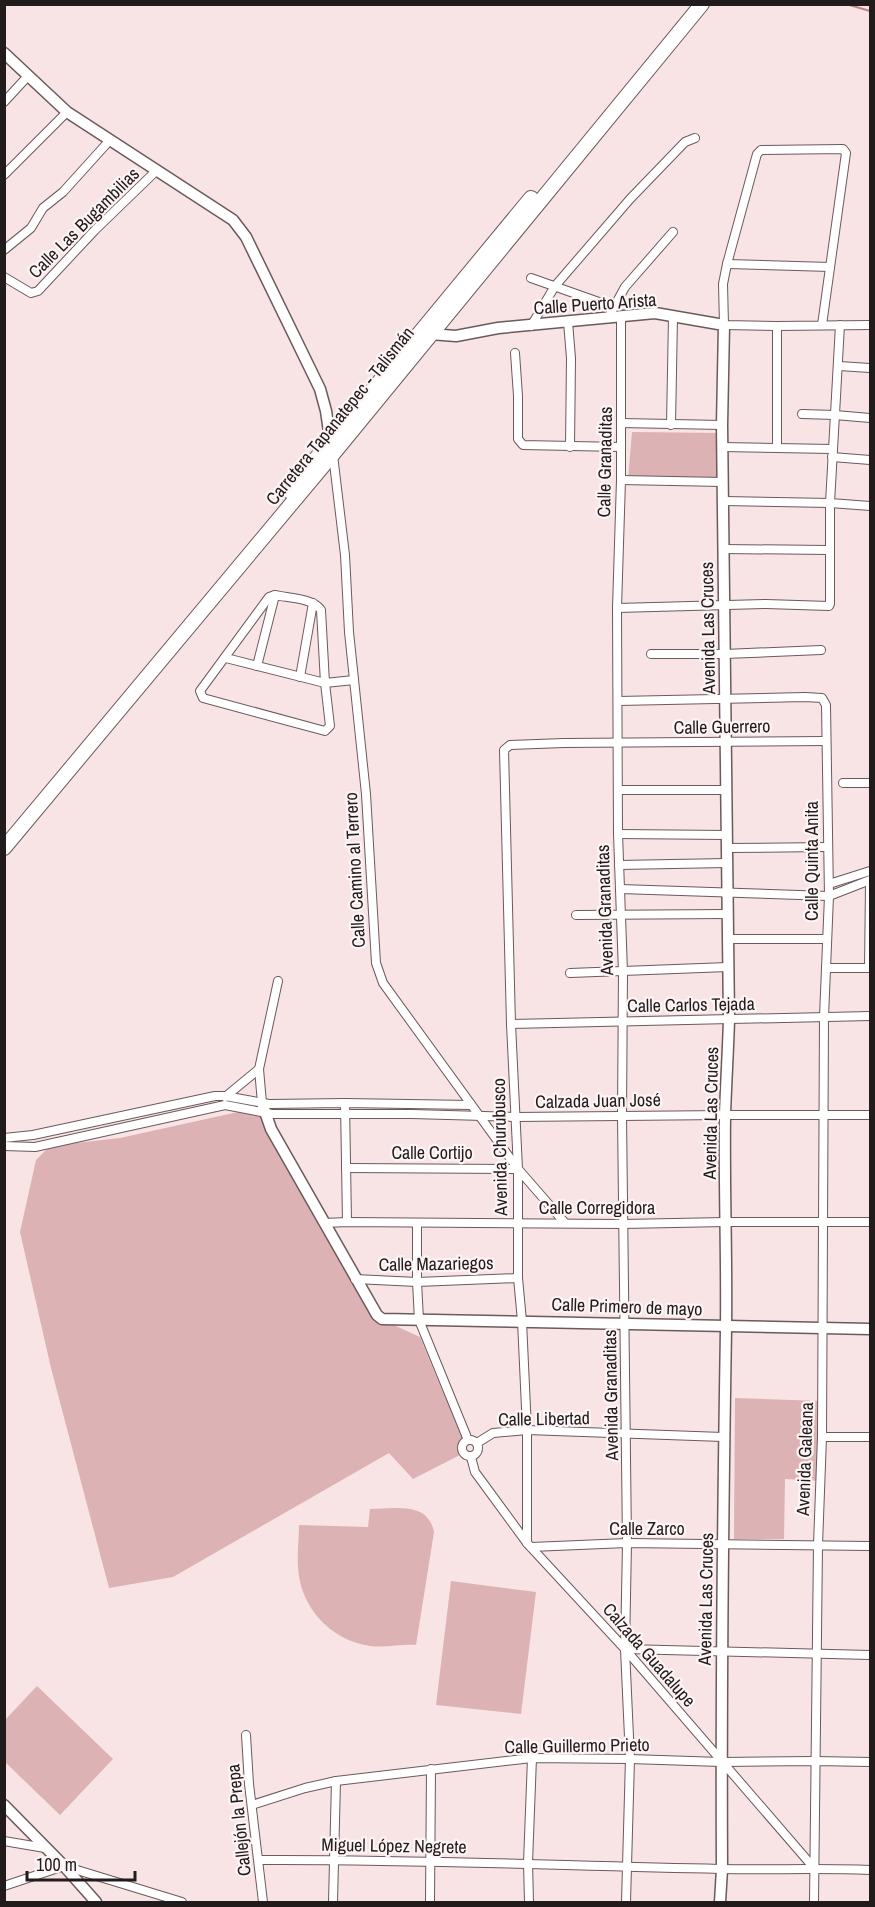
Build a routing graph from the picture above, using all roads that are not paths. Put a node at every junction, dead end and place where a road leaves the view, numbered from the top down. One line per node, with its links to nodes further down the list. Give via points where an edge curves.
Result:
1 (690, 4): 42 (highway, Carretera Tapanatepec - Talismán)
2 (702, 4): 29 (highway, Carretera Tapanatepec - Talismán)
3 (4, 53): 4 (street)
4 (28, 75): 5 (street); 6 (street)
5 (4, 102)
6 (67, 112): 8 (street); 10 (street)
7 (695, 138): 17 (street, via 685,142 630,199)
8 (110, 140): 9 (street); 12 (street, via 63,192 43,208 31,228)
9 (156, 171): 15 (street, Calle Las Bugambilias, via 38,291 31,293); 42 (street, via 233,220 246,237 320,389)
10 (4, 176)
11 (673, 232): 18 (street)
12 (4, 250)
13 (727, 264): 14 (street); 14 (street, via 761,150 843,149 846,153); 23 (street, via 723,284)
14 (830, 267): 24 (street)
15 (4, 277)
16 (531, 278): 17 (street)
17 (555, 286): 18 (street); 27 (street)
18 (613, 307): 21 (street)
19 (621, 317): 20 (street, Calle Puerto Arista, via 655,313); 21 (street, Calle Puerto Arista); 36 (street, Calle Granaditas)
20 (673, 317): 23 (street, Calle Puerto Arista); 37 (street)
21 (608, 318): 22 (street, Calle Puerto Arista)
22 (568, 322): 27 (street, Calle Puerto Arista); 39 (street)
23 (724, 325): 28 (street, Calle Puerto Arista); 38 (street, Avenida Las Cruces)
24 (822, 325): 25 (street, Calle Puerto Arista); 28 (street, Calle Puerto Arista)
25 (840, 325): 26 (street, Calle Puerto Arista); 31 (street)
26 (870, 325)
27 (531, 326): 29 (street, Calle Puerto Arista, via 456,336)
28 (777, 326): 43 (street)
29 (430, 334): 42 (highway, Carretera Tapanatepec - Talismán)
30 (514, 353): 39 (street, via 518,439 523,445)
31 (839, 366): 32 (street); 34 (street)
32 (870, 369)
33 (802, 414): 34 (street)
34 (835, 415): 35 (street); 44 (street)
35 (870, 418)
36 (621, 423): 37 (street); 40 (street, Calle Granaditas)
37 (671, 424): 38 (street)
38 (722, 425): 41 (street, Avenida Las Cruces)
39 (570, 447): 40 (street)
40 (621, 447): 46 (street, Calle Granaditas)
41 (722, 447): 43 (street); 47 (street, Avenida Las Cruces)
42 (332, 448): 63 (street, Calle Camino al Terrero); 76 (highway, Carretera Tapanatepec - Talismán); 79 (highway, Carretera Tapanatepec - Talismán)
43 (777, 448): 44 (street)
44 (832, 453): 45 (street); 49 (street)
45 (870, 460)
46 (621, 480): 47 (street); 56 (street, Calle Granaditas)
47 (723, 482): 48 (street, Avenida Las Cruces)
48 (723, 501): 49 (street); 51 (street, Avenida Las Cruces)
49 (830, 503): 50 (street); 52 (street)
50 (870, 506)
51 (723, 549): 52 (street); 55 (street, Avenida Las Cruces)
52 (829, 550): 55 (street, via 829,606)
53 (275, 595): 54 (street); 60 (street, via 269,597); 61 (street)
54 (314, 603): 62 (street); 64 (street, via 321,610)
55 (724, 606): 56 (street); 59 (street, Avenida Las Cruces)
56 (617, 608): 66 (street, Calle Granaditas)
57 (821, 650): 59 (street)
58 (651, 654): 59 (street)
59 (725, 654): 65 (street, Avenida Las Cruces)
60 (226, 658): 61 (street); 64 (street, via 200,691 203,698 325,731 330,726)
61 (257, 666): 62 (street)
62 (300, 677): 64 (street)
63 (354, 680): 64 (street); 110 (street, Calle Camino al Terrero, via 366,794 376,963 383,983)
64 (325, 683)
65 (725, 699): 66 (street); 67 (street, Calle Quinta Anita, via 822,698 826,705); 68 (street, Avenida Las Cruces)
66 (618, 701): 69 (street, Avenida Granaditas)
67 (826, 741): 68 (street, Calle Guerrero); 78 (street, Calle Quinta Anita)
68 (726, 742): 69 (street, Calle Guerrero); 74 (street, Avenida Las Cruces)
69 (618, 743): 70 (street, Calle Guerrero, via 510,745); 73 (street, Avenida Granaditas)
70 (504, 750): 105 (street, Avenida Churubusco)
71 (843, 783): 72 (street)
72 (870, 783)
73 (618, 790): 74 (street); 75 (street, Avenida Granaditas)
74 (726, 790): 77 (street, Avenida Las Cruces)
75 (618, 834): 77 (street); 82 (street, Avenida Granaditas)
76 (4, 835)
77 (727, 835): 80 (street, Avenida Las Cruces)
78 (827, 847): 80 (street); 85 (street, Calle Quinta Anita)
79 (4, 848)
80 (727, 848): 81 (street, Avenida Las Cruces)
81 (727, 863): 82 (street); 87 (street, Avenida Las Cruces)
82 (619, 865): 86 (street, Avenida Granaditas)
83 (870, 871): 85 (street)
84 (870, 882): 88 (street); 89 (street)
85 (829, 884): 88 (street, Calle Quinta Anita)
86 (620, 889): 87 (street); 92 (street, Avenida Granaditas)
87 (727, 892): 88 (street); 90 (street, Avenida Las Cruces)
88 (829, 896): 94 (street, Calle Quinta Anita)
89 (870, 904): 97 (street)
90 (728, 914): 92 (street); 93 (street, Avenida Las Cruces)
91 (576, 915): 92 (street)
92 (620, 915): 98 (street, Avenida Granaditas)
93 (728, 939): 94 (street); 95 (street, Avenida Las Cruces)
94 (827, 939): 96 (street, Calle Quinta Anita)
95 (728, 967): 98 (street); 103 (street, Avenida Las Cruces)
96 (826, 968): 97 (street); 102 (street, Calle Quinta Anita)
97 (870, 968)
98 (623, 972): 99 (street); 104 (street, Avenida Granaditas)
99 (570, 973)
100 (278, 981): 106 (street)
101 (870, 1016): 102 (street, Calle Carlos Tejada)
102 (824, 1017): 103 (street, Calle Carlos Tejada); 117 (street, Avenida Galeana)
103 (729, 1020): 104 (street, Calle Carlos Tejada); 112 (street, Avenida Las Cruces)
104 (622, 1021): 105 (street, Calle Carlos Tejada); 116 (street, Avenida Granaditas)
105 (511, 1024): 118 (street, Avenida Churubusco)
106 (259, 1069): 107 (street); 111 (street)
107 (225, 1096): 109 (street); 111 (street); 119 (street)
108 (345, 1103): 110 (street); 111 (street); 113 (street)
109 (225, 1105): 111 (street); 120 (street, via 34,1147)
110 (471, 1105): 115 (street, Calle Camino al Terrero)
111 (259, 1108): 113 (street, Calzada Juan José); 126 (street)
112 (725, 1114): 116 (street, Calzada Juan José); 117 (street, Calzada Juan José); 124 (street, Avenida Las Cruces)
113 (344, 1115): 115 (street, Calzada Juan José); 121 (street)
114 (870, 1115): 117 (street, Calzada Juan José)
115 (479, 1116): 118 (street, Calzada Juan José); 122 (street, Calle Camino al Terrero)
116 (622, 1116): 118 (street, Calzada Juan José); 131 (street, Avenida Granaditas)
117 (824, 1116): 129 (street, Avenida Galeana)
118 (515, 1117): 122 (street, Avenida Churubusco)
119 (4, 1138)
120 (4, 1146)
121 (346, 1168): 122 (street, Calle Cortijo); 123 (street)
122 (518, 1169): 128 (street, Calle Camino al Terrero); 130 (street, Avenida Churubusco)
123 (347, 1222): 126 (street, Calle Corregidora); 127 (street, Calle Corregidora)
124 (726, 1222): 129 (street, Calle Corregidora); 131 (street, Calle Corregidora); 138 (street, Avenida Las Cruces)
125 (870, 1222): 129 (street, Calle Corregidora)
126 (324, 1223): 133 (street)
127 (417, 1223): 130 (street, Calle Corregidora); 134 (street)
128 (565, 1223): 130 (street, Calle Corregidora); 131 (street, Calle Corregidora)
129 (823, 1223): 139 (street, Avenida Galeana)
130 (516, 1224): 132 (street, Avenida Churubusco)
131 (623, 1224): 137 (street, Avenida Granaditas)
132 (518, 1278): 134 (street, Calle Mazariegos); 136 (street, Avenida Churubusco)
133 (355, 1279): 134 (street, Calle Mazariegos); 135 (street, Calle Primero de mayo, via 377,1316)
134 (417, 1282): 135 (street)
135 (419, 1320): 136 (street, Calle Primero de mayo); 146 (street)
136 (522, 1321): 137 (street, Calle Primero de mayo); 141 (street, Avenida Churubusco)
137 (625, 1323): 138 (street, Calle Primero de mayo); 142 (street, Avenida Granaditas)
138 (726, 1327): 139 (street, Calle Primero de mayo); 143 (street, Avenida Las Cruces)
139 (822, 1328): 140 (street, Calle Primero de mayo); 144 (street, Avenida Galeana)
140 (870, 1329)
141 (527, 1430): 142 (street, Calle Libertad); 147 (street, Calle Libertad, via 493,1433); 150 (street, Avenida Churubusco)
142 (626, 1434): 143 (street, Calle Libertad); 149 (street, Avenida Granaditas)
143 (723, 1437): 151 (street, Avenida Las Cruces)
144 (822, 1437): 145 (street); 152 (street, Avenida Galeana)
145 (870, 1437)
146 (468, 1440): 147 (street); 148 (street, via 462,1450)
147 (477, 1443): 148 (street, via 478,1451)
148 (471, 1456): 150 (street, Calzada Guadalupe, via 475,1472)
149 (627, 1543): 150 (street, Calle Zarco); 151 (street, Calle Zarco); 154 (street, Avenida Granaditas)
150 (529, 1545): 154 (street, Calzada Guadalupe)
151 (724, 1545): 152 (street, Calle Zarco); 155 (street, Avenida Las Cruces)
152 (818, 1545): 153 (street, Calle Zarco); 156 (street, Avenida Galeana)
153 (870, 1546)
154 (625, 1649): 155 (street); 160 (street, Avenida Granaditas); 162 (street, Calzada Guadalupe)
155 (721, 1653): 156 (street); 162 (street, Avenida Las Cruces)
156 (817, 1654): 157 (street); 161 (street, Avenida Galeana)
157 (870, 1655)
158 (246, 1734): 167 (street, Callejón la Prepa)
159 (532, 1758): 160 (street, Calle Guillermo Prieto); 164 (street, Calle Guillermo Prieto); 173 (street)
160 (630, 1759): 162 (street, Calle Guillermo Prieto); 175 (street, Avenida Granaditas)
161 (815, 1761): 162 (street, Calle Guillermo Prieto); 163 (street, Calle Guillermo Prieto); 176 (street, Avenida Galeana)
162 (721, 1762): 176 (street, Calzada Guadalupe); 177 (street, Avenida Las Cruces)
163 (870, 1762)
164 (431, 1769): 165 (street, Calle Guillermo Prieto); 172 (street)
165 (336, 1781): 167 (street, Calle Guillermo Prieto); 170 (street)
166 (4, 1805): 169 (street)
167 (252, 1805): 171 (street, Callejón la Prepa)
168 (4, 1841): 169 (street)
169 (45, 1848): 174 (street)
170 (334, 1859): 171 (street, Miguel López Negrete); 172 (street, Miguel López Negrete); 183 (street)
171 (259, 1860): 182 (street, Callejón la Prepa)
172 (431, 1862): 173 (street, Miguel López Negrete); 184 (street)
173 (528, 1863): 175 (street, Miguel López Negrete); 185 (street)
174 (64, 1866): 179 (street); 180 (street); 181 (street)
175 (627, 1866): 177 (street, Miguel López Negrete); 186 (street, Avenida Granaditas)
176 (814, 1868): 177 (street); 178 (street); 188 (street, Avenida Galeana)
177 (722, 1869): 187 (street, Avenida Las Cruces)
178 (870, 1870)
179 (4, 1886)
180 (96, 1902)
181 (182, 1902)
182 (263, 1902)
183 (333, 1902)
184 (430, 1902)
185 (529, 1902)
186 (626, 1902)
187 (720, 1902)
188 (814, 1902)

